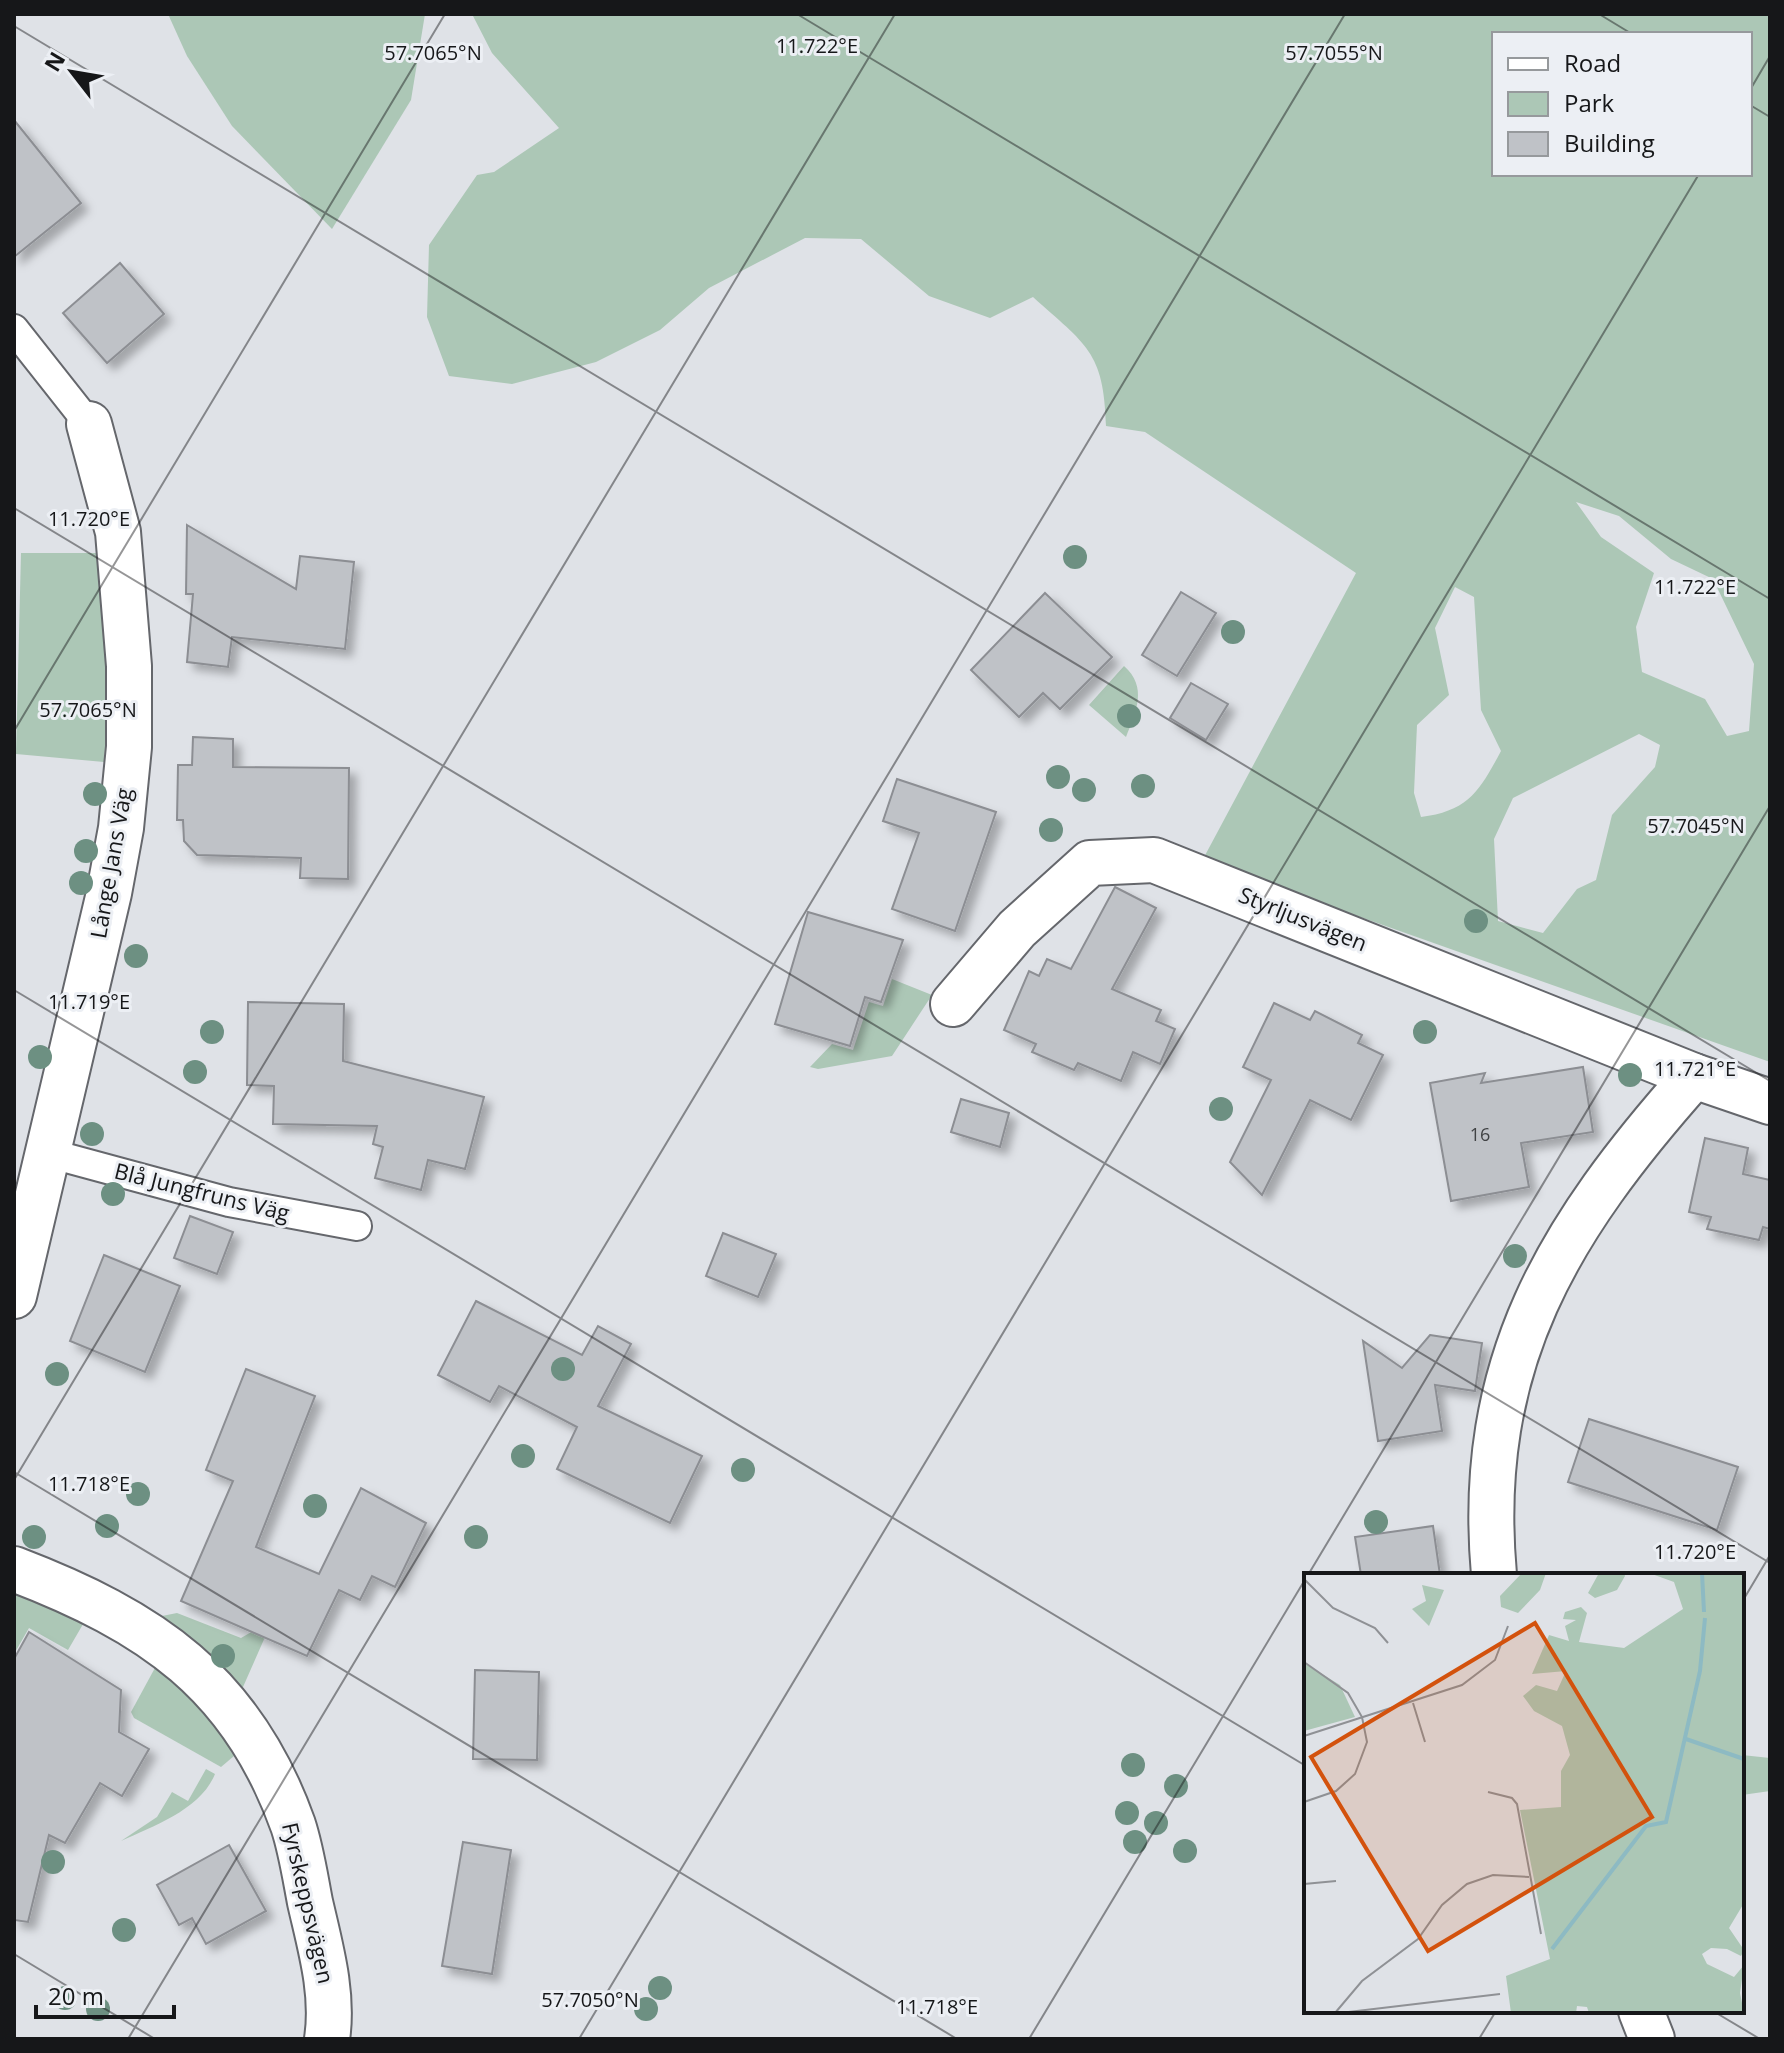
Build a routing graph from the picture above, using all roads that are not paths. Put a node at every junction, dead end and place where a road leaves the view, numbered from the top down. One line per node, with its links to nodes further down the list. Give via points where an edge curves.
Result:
1 (14, 329): 2 (lane)
2 (89, 424): 6 (street, Långe Jans Väg, via 118,532 129,666 129,747 109,893)
3 (953, 1004): 4 (street, Styrljusvägen, via 1017,929 1090,863 1154,860)
4 (1694, 1076): 5 (street, Styrljusvägen); 10 (street, via 1644,1132 1575,1227 1517,1345 1498,1415 1490,1474)
5 (1770, 1102)
6 (48, 1153): 7 (lane, Blå Jungfruns Väg, via 219,1199); 8 (street, Långe Jans Väg)
7 (357, 1226)
8 (14, 1296)
9 (14, 1569): 12 (street, Fyrskeppsvägen, via 128,1620 177,1655 243,1722 294,1827 328,1995)
10 (1494, 1573)
11 (1642, 2013): 13 (street)
12 (327, 2039)
13 (1652, 2039)

